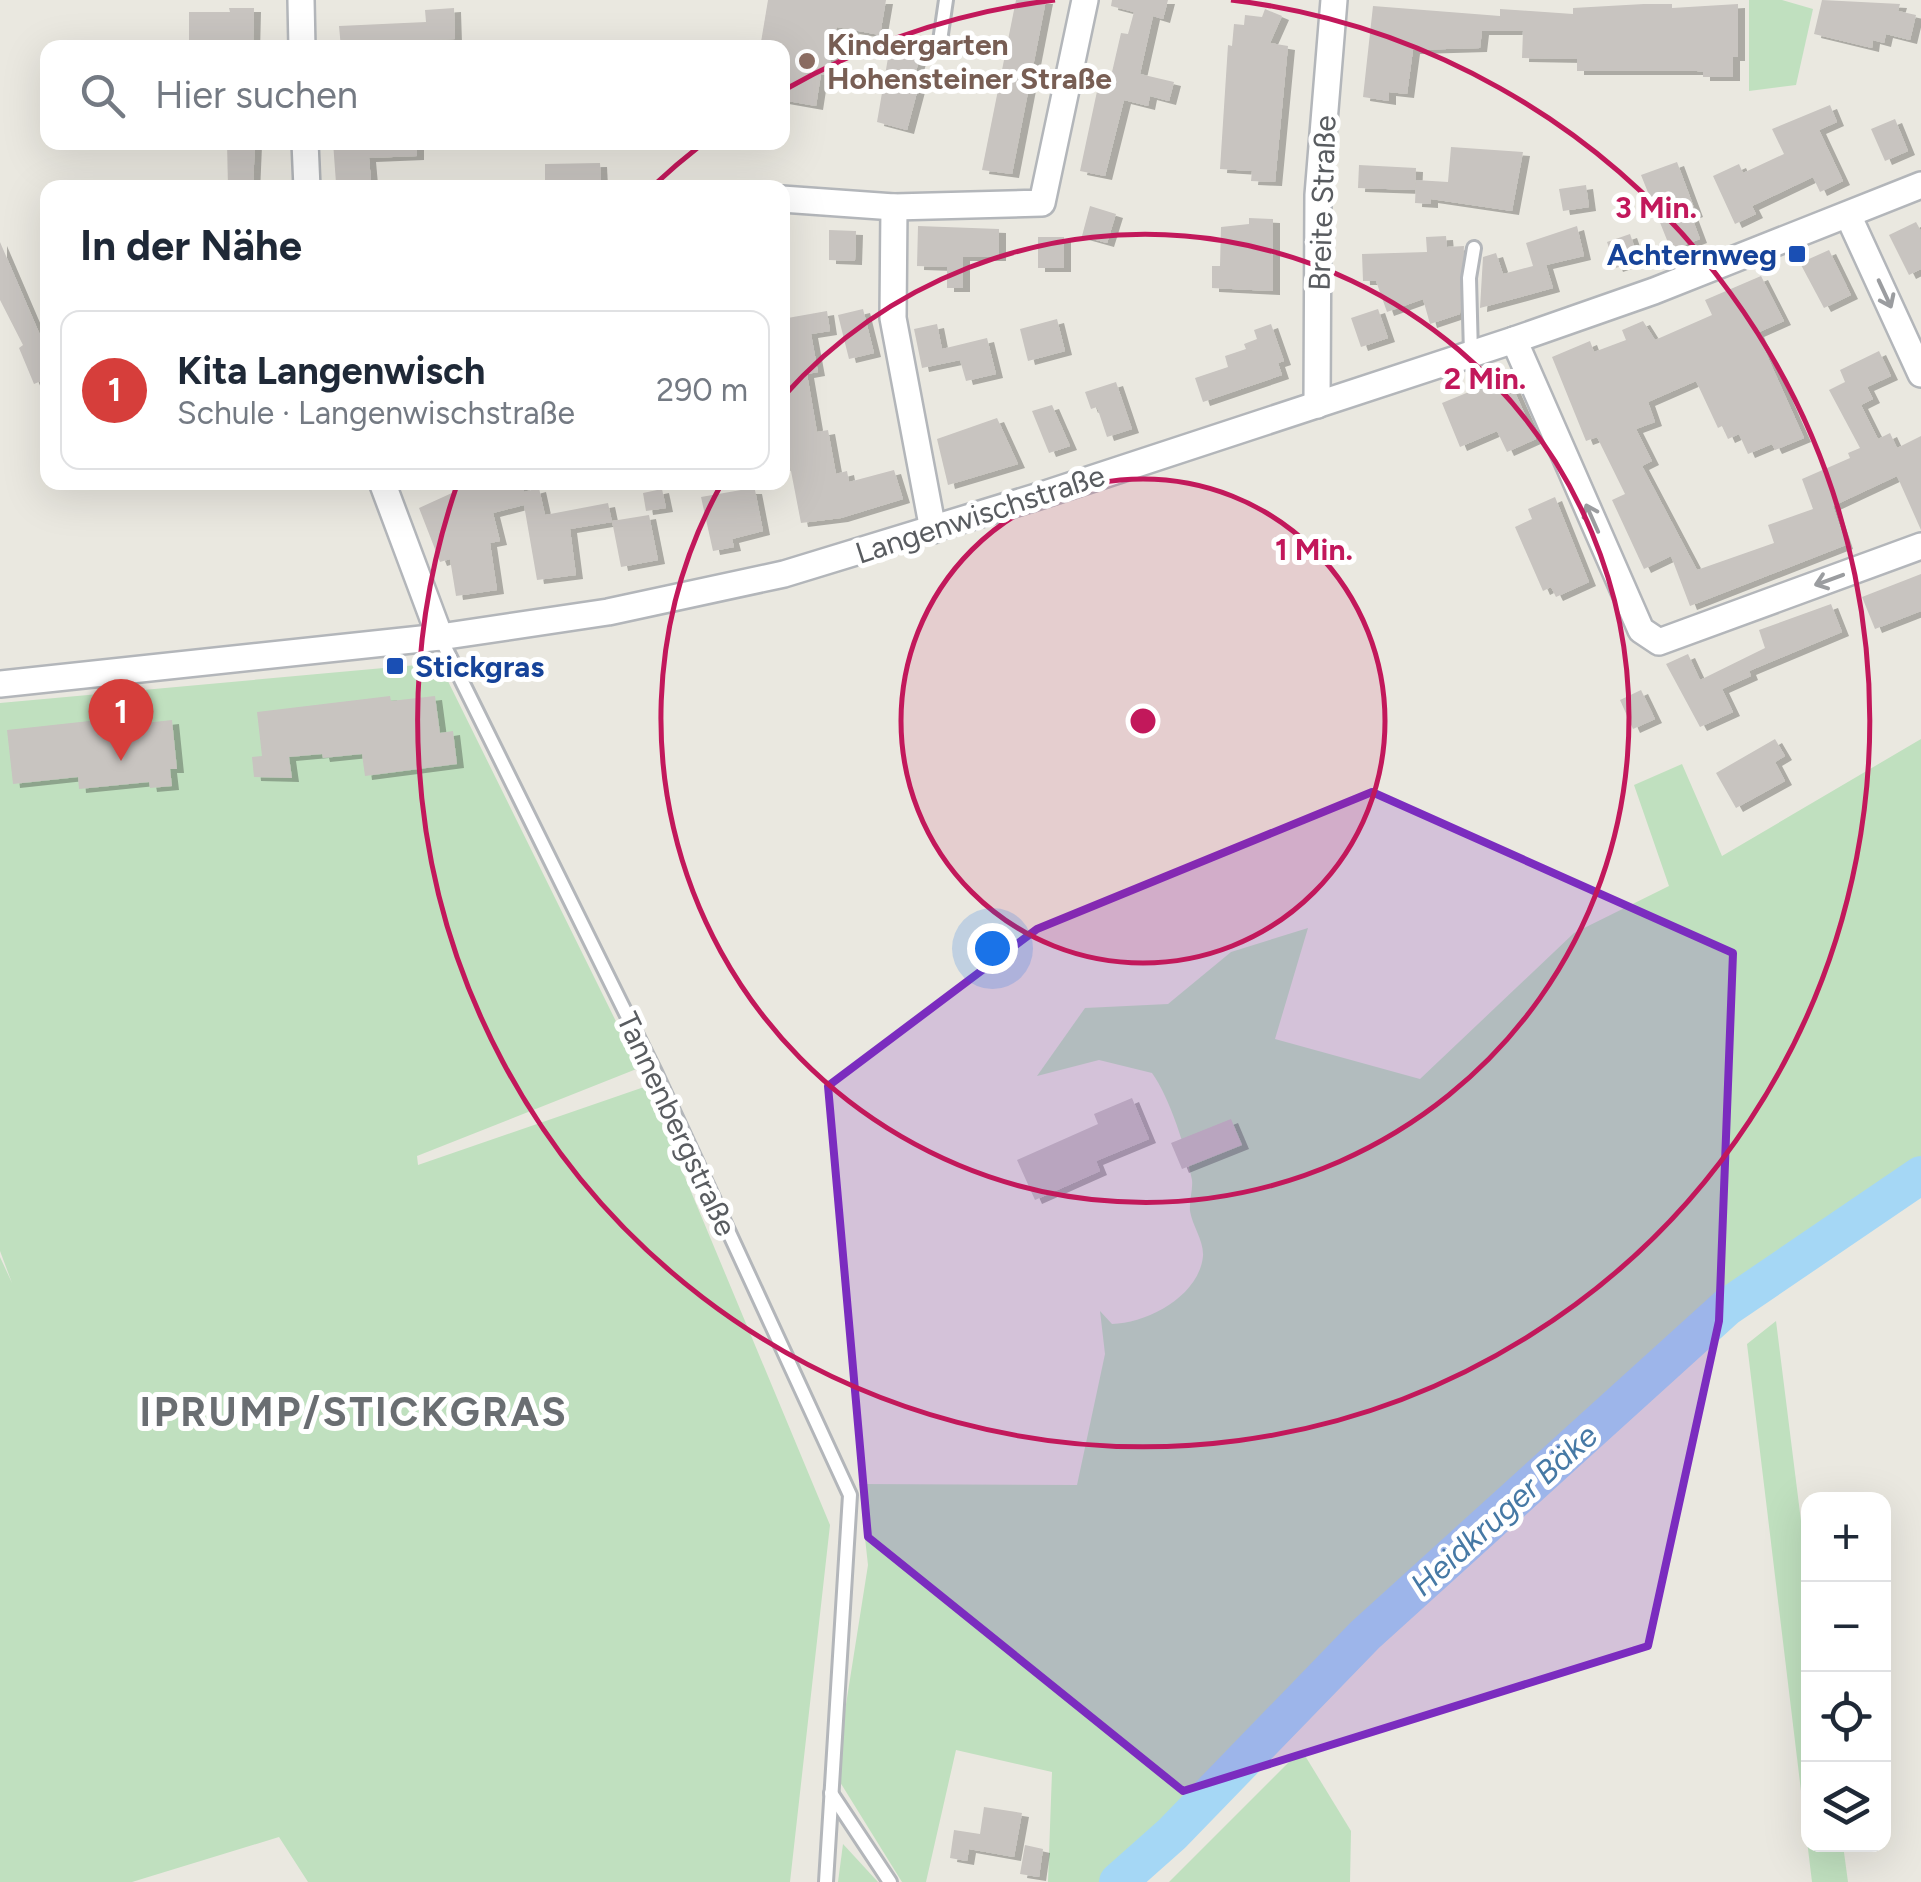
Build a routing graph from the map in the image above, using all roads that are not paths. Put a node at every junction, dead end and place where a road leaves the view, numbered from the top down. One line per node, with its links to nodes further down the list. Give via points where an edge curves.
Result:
1 (301, 0): 5 (street)
2 (946, 0): 6 (lane)
3 (1085, 0): 11 (street, via 1042,204)
4 (1334, 0): 17 (street, Breite Straße, via 1318,195)
5 (302, 40)
6 (940, 41)
7 (305, 150): 8 (street)
8 (307, 180)
9 (1921, 185): 12 (street, Langenwischstraße)
10 (790, 200): 11 (street)
11 (894, 207): 19 (street, via 893,318)
12 (1848, 214): 14 (street, Langenwischstraße); 16 (street, one-way to 16)
13 (1474, 248): 15 (lane)
14 (1514, 340): 15 (street, Langenwischstraße); 20 (street, one-way to 14, via 1659,642 1642,630)
15 (1470, 354): 17 (street, Langenwischstraße)
16 (1921, 374)
17 (1317, 406): 19 (street, Langenwischstraße)
18 (385, 490): 21 (street, Tannenbergstraße)
19 (933, 530): 21 (street, Langenwischstraße, via 745,583 608,612)
20 (1921, 546)
21 (440, 636): 22 (street, Langenwischstraße); 23 (lane, Tannenbergstraße, via 655,1072 850,1495)
22 (0, 684)
23 (830, 1791): 24 (lane, Tannenbergstraße); 25 (lane)
24 (826, 1882)
25 (890, 1882)

